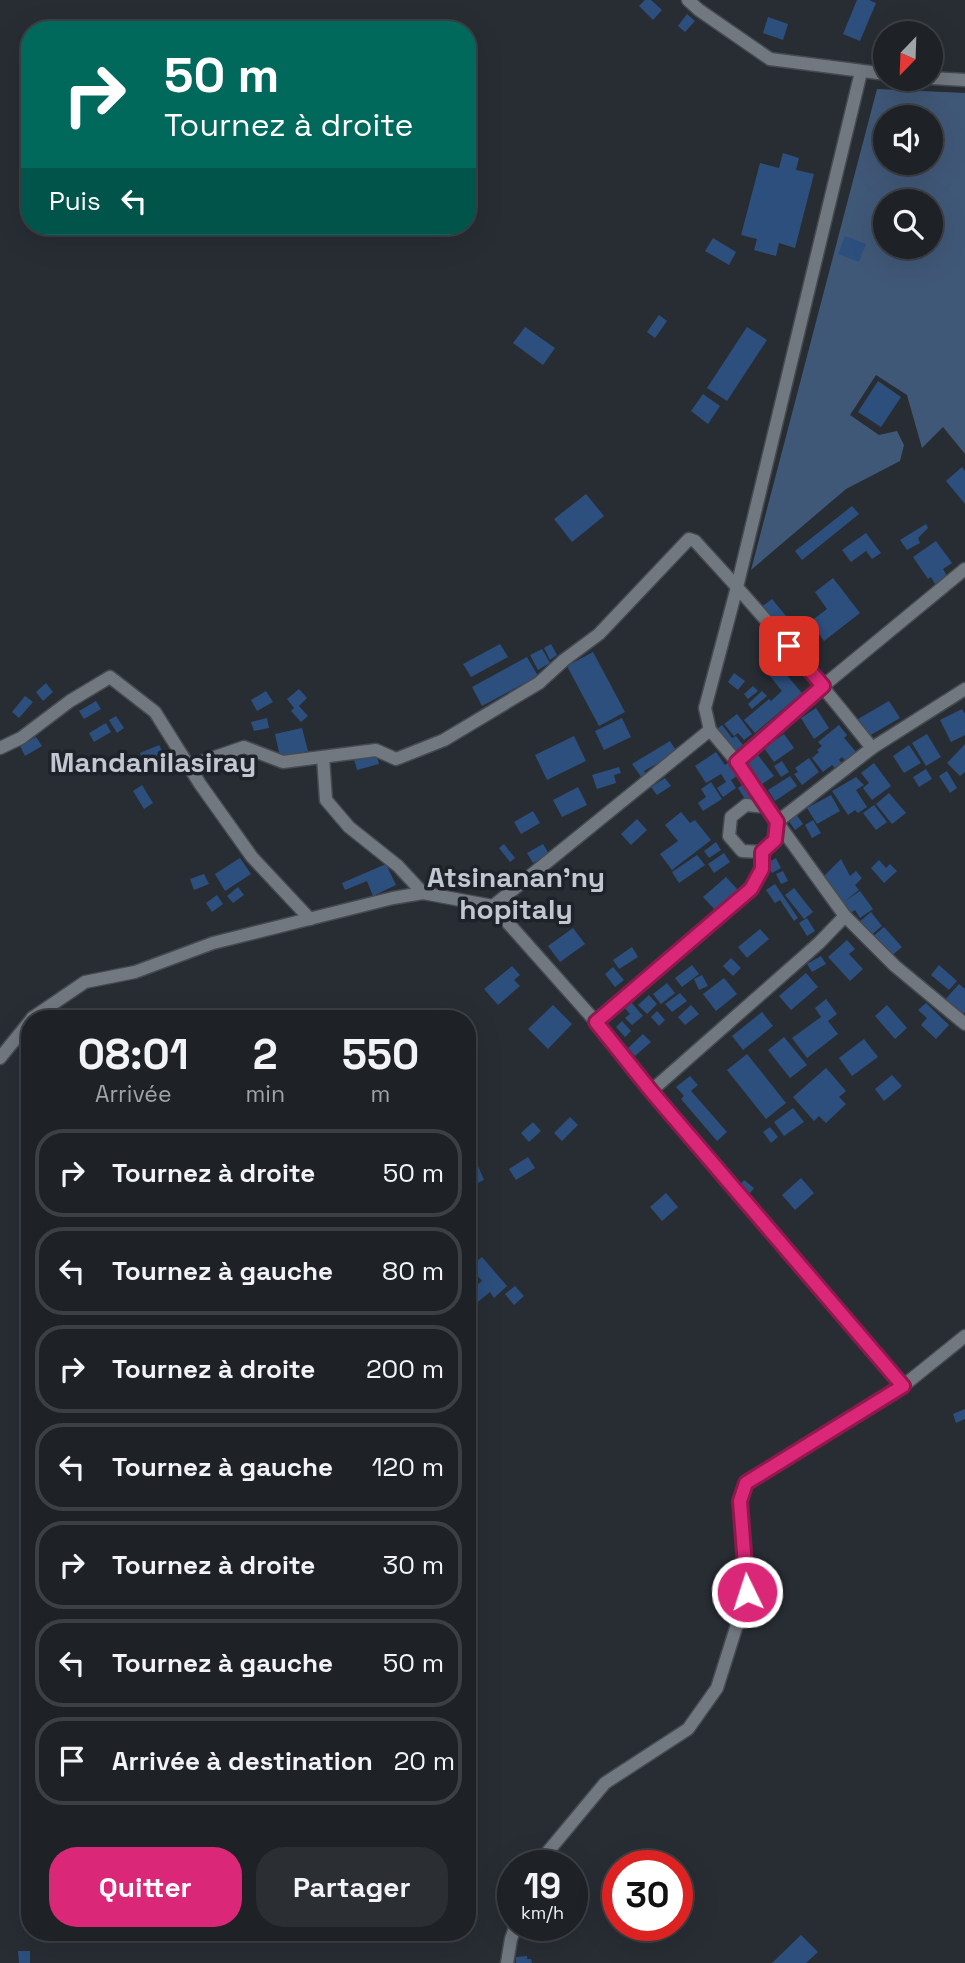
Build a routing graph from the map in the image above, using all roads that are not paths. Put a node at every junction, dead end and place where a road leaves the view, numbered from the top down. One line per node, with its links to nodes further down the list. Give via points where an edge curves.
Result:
1 (688, 0): 2 (street, via 770,59)
2 (861, 72): 3 (street); 7 (street)
3 (873, 73)
4 (943, 79): 5 (street)
5 (965, 80)
6 (965, 569): 8 (street)
7 (737, 587): 8 (street); 10 (street, via 705,708); 13 (street, via 689,539 599,634 539,683 444,740 396,759 376,750)
8 (823, 686): 12 (street); 14 (street)
9 (965, 689): 12 (street)
10 (710, 730): 14 (street); 20 (street)
11 (0, 748): 15 (street, via 110,677 155,712)
12 (872, 748): 17 (street)
13 (323, 757): 15 (street, via 282,762 244,747); 19 (street, via 326,800 349,827 398,866)
14 (737, 762): 16 (street)
15 (189, 766): 22 (street, via 252,857)
16 (766, 807): 17 (street); 18 (street, via 746,805 731,817 729,836 742,851)
17 (777, 822): 18 (street, via 775,840); 21 (street)
18 (762, 852): 24 (street, via 762,869 751,889)
19 (423, 893): 20 (street); 22 (street)
20 (493, 906): 24 (street)
21 (845, 916): 25 (street, via 895,966); 28 (street)
22 (310, 919): 23 (street, via 213,943 135,972 85,982)
23 (45, 1010)
24 (596, 1022): 28 (street)
25 (965, 1024)
26 (21, 1032): 27 (street)
27 (0, 1058)
28 (651, 1091): 30 (street)
29 (965, 1336): 30 (street)
30 (903, 1386): 31 (street, via 746,1483 740,1501 747,1592 717,1688 688,1729 605,1783)
31 (549, 1850)
32 (511, 1941): 33 (street)
33 (507, 1963)

